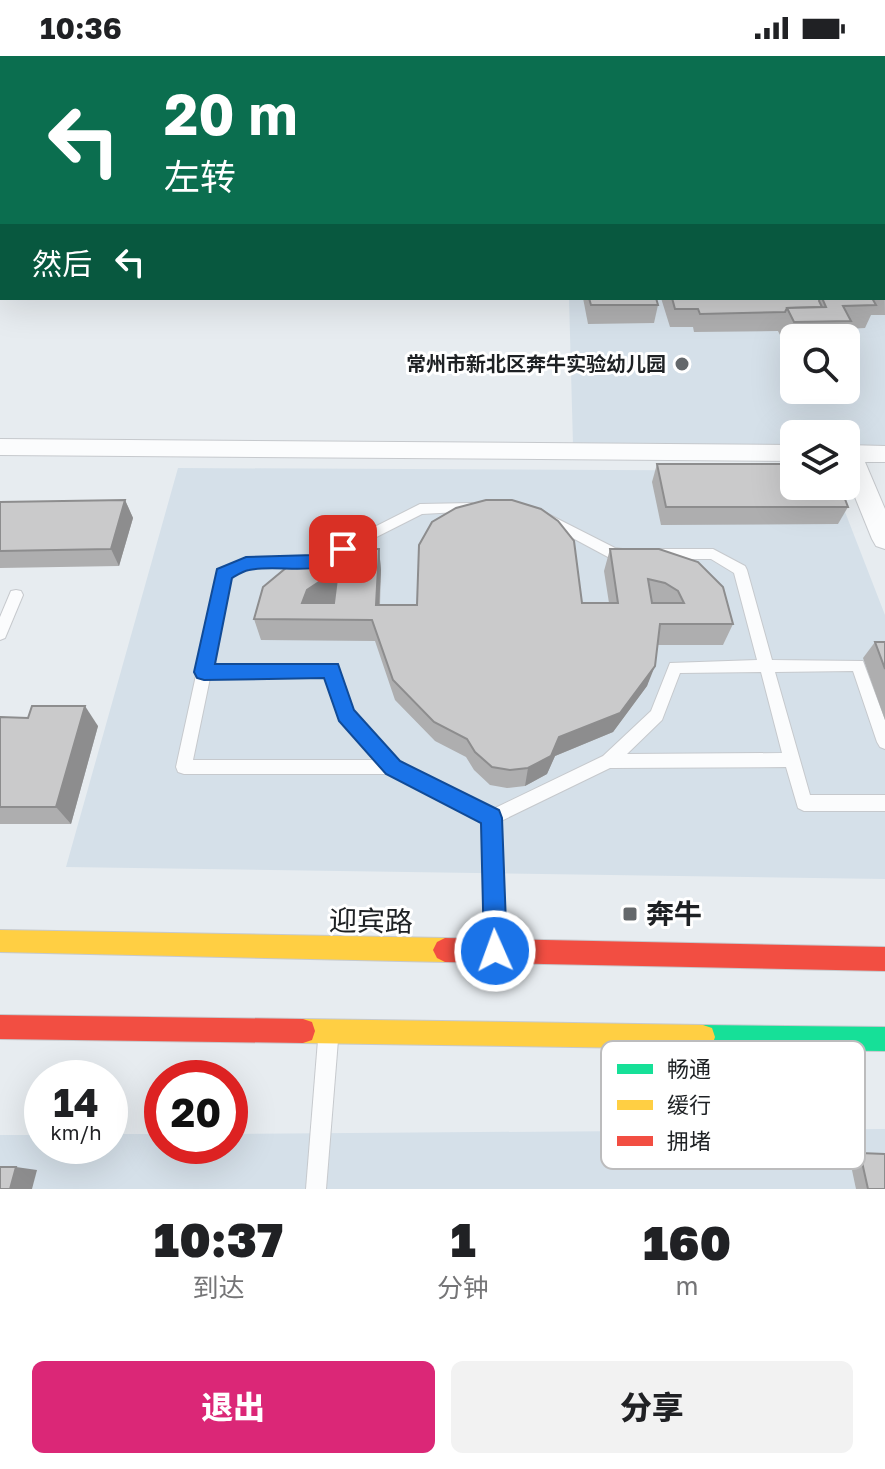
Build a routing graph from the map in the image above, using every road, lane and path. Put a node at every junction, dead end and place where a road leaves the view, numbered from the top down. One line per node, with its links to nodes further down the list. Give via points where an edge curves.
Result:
1 (0, 447): 2 (street)
2 (780, 453)
3 (860, 453): 4 (street)
4 (885, 454)
5 (860, 481): 8 (street)
6 (481, 508): 12 (lane, via 420,509 317,562 246,563 224,574)
7 (526, 508): 11 (lane, via 613,553 713,554 740,570)
8 (885, 539)
9 (16, 595): 10 (lane)
10 (0, 634)
11 (766, 666): 13 (lane, via 858,665); 14 (lane); 15 (lane, via 675,667 657,715)
12 (204, 672): 16 (lane, via 331,670 346,715); 16 (lane, via 184,767)
13 (885, 742)
14 (792, 760): 15 (lane); 17 (lane, via 804,803)
15 (609, 761): 18 (lane)
16 (393, 767): 18 (lane)
17 (885, 803)
18 (491, 818): 20 (lane)
19 (0, 941): 20 (street, 迎宾路)
20 (495, 951): 21 (street, 迎宾路)
21 (885, 959)
22 (0, 1027): 23 (street)
23 (329, 1031): 24 (street); 25 (lane)
24 (885, 1039)
25 (316, 1189)

